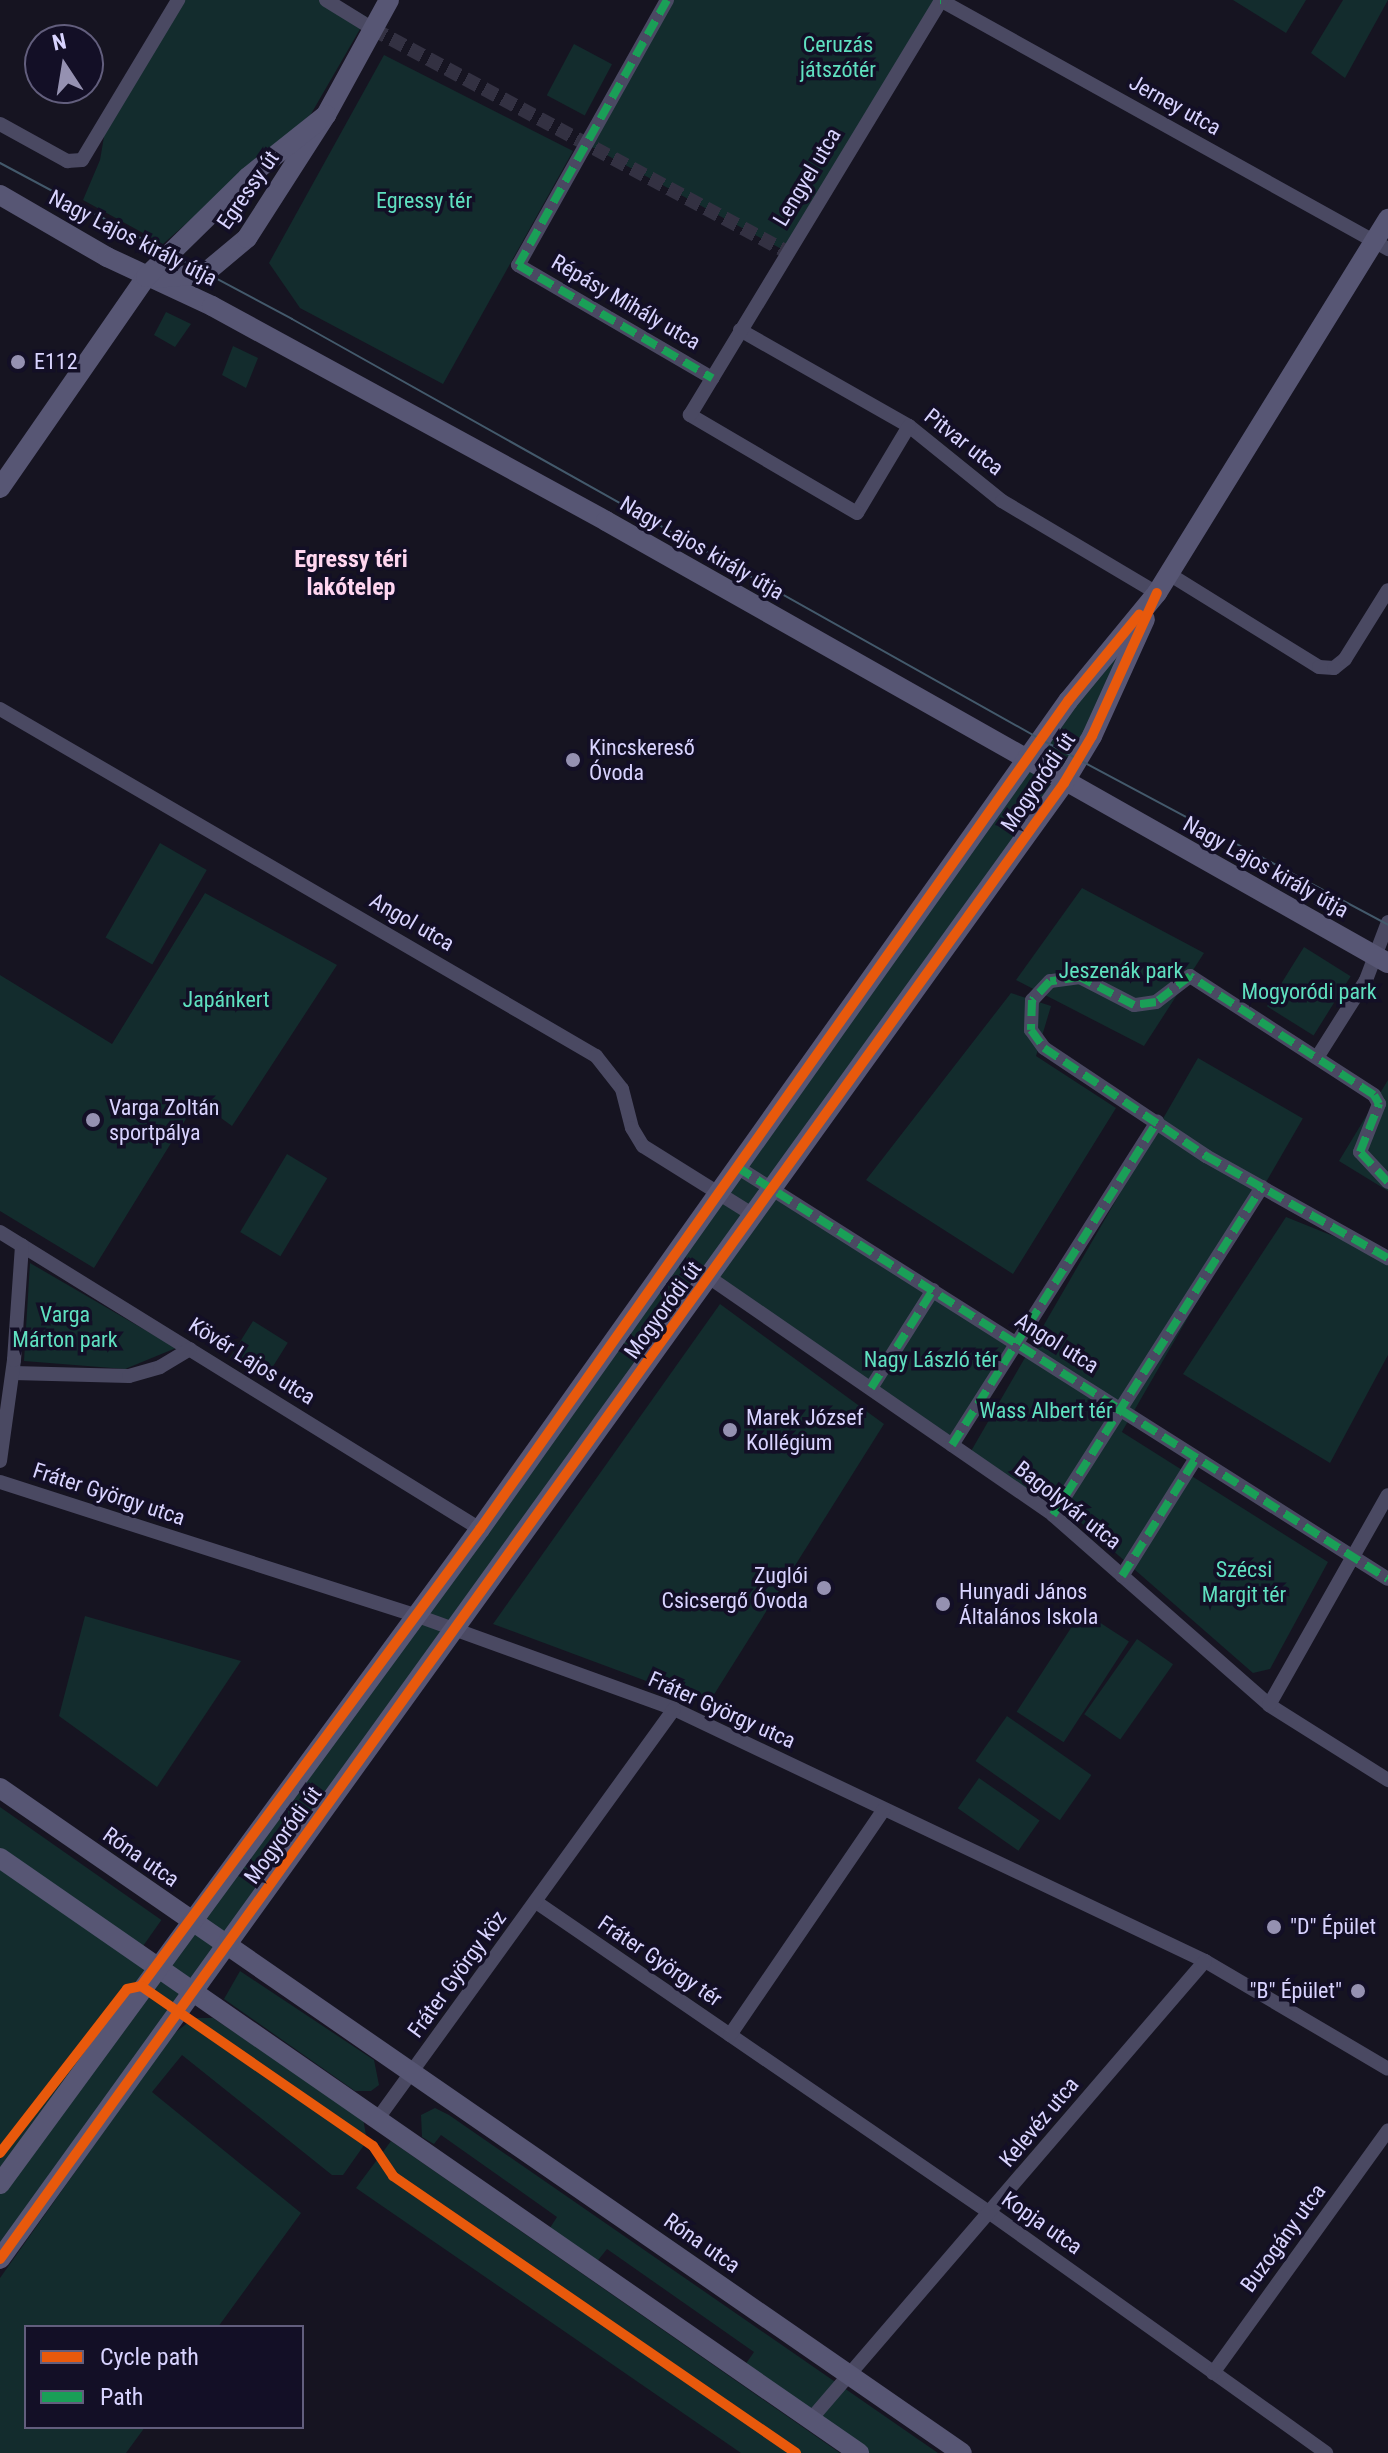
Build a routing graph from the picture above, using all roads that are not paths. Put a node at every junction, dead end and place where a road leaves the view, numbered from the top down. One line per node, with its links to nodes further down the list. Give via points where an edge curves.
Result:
1 (178, 0): 8 (street, Nagy Lajos király útja, via 88,154 67,161)
2 (326, 0): 6 (street)
3 (389, 0): 6 (street, Egressy út)
4 (667, 0): 16 (street, Répásy Mihály utca, via 518,265)
5 (941, 0): 13 (street, Jerney utca); 15 (street, Lengyel utca)
6 (373, 29): 7 (street, Egressy út)
7 (326, 115): 9 (street, Egressy út); 10 (street, Egressy út)
8 (0, 124)
9 (248, 177): 10 (street, via 273,173); 14 (street, Egressy út)
10 (277, 194): 14 (street, Egressy út, via 247,238 204,274)
11 (0, 195): 14 (street, Nagy Lajos király útja)
12 (1388, 219): 13 (street, Mogyoródi út)
13 (1381, 246): 19 (street, Mogyoródi út)
14 (146, 277): 18 (street, Egressy út); 23 (street, Nagy Lajos király útja, via 212,306 594,514)
15 (740, 330): 16 (street, Lengyel utca); 17 (street, Pitvar utca)
16 (712, 378): 17 (street, via 690,415 857,513)
17 (909, 426): 21 (street, Pitvar utca, via 1002,501)
18 (0, 488)
19 (1169, 574): 20 (street, via 1319,667 1334,668 1345,659); 21 (street, Mogyoródi út)
20 (1388, 590)
21 (1157, 593): 23 (street, Mogyoródi út, via 1068,701); 24 (street, Mogyoródi út, via 1092,736)
22 (0, 709): 33 (street, Angol utca, via 596,1056 622,1089 632,1128 643,1146)
23 (1027, 762): 24 (street, Nagy Lajos király útja); 29 (street, Mogyoródi út)
24 (1064, 783): 26 (street, Nagy Lajos király útja); 32 (street, Mogyoródi út)
25 (1388, 922): 26 (street)
26 (1381, 959): 27 (street)
27 (1318, 1056): 28 (street, via 1190,976 1156,1002 1134,1005 1080,977 1050,981 1038,989 1028,1016 1037,1041); 30 (street, via 1359,1080 1379,1104 1360,1152)
28 (1157, 1122): 31 (street); 40 (street)
29 (737, 1167): 32 (street, Angol utca); 33 (street, Mogyoródi út)
30 (1388, 1182)
31 (1262, 1187): 37 (street); 44 (street)
32 (775, 1189): 34 (street, Mogyoródi út); 39 (street, Angol utca)
33 (718, 1192): 34 (street, Angol utca); 51 (street, Mogyoródi út)
34 (755, 1216): 38 (street, Mogyoródi út)
35 (0, 1232): 36 (street, Kövér Lajos utca)
36 (22, 1245): 41 (street, Kövér Lajos utca); 42 (street)
37 (1388, 1258)
38 (710, 1278): 43 (street, Bagolyvár utca); 56 (street, Mogyoródi út)
39 (933, 1290): 40 (street, Angol utca); 43 (street)
40 (1016, 1344): 44 (street, Angol utca); 45 (street)
41 (190, 1349): 42 (street, via 160,1367 129,1376); 51 (street, Kövér Lajos utca)
42 (9, 1365): 47 (street)
43 (871, 1388): 45 (street, Bagolyvár utca)
44 (1120, 1410): 46 (street, Angol utca); 50 (street)
45 (952, 1445): 50 (street, Bagolyvár utca)
46 (1196, 1458): 52 (street, Angol utca); 53 (street)
47 (0, 1461)
48 (0, 1482): 55 (street, Fráter György utca)
49 (1388, 1495): 52 (street)
50 (1053, 1515): 53 (street, Bagolyvár utca)
51 (480, 1529): 55 (street, Mogyoródi út)
52 (1353, 1558): 54 (street, Angol utca); 57 (street)
53 (1122, 1576): 57 (street, Bagolyvár utca)
54 (1388, 1579)
55 (415, 1615): 56 (street, Fráter György utca); 64 (street, Mogyoródi út)
56 (457, 1630): 58 (street, Fráter György utca); 65 (street, Mogyoródi út)
57 (1269, 1705): 59 (street, Bagolyvár utca)
58 (674, 1709): 61 (street, Fráter György utca); 63 (street)
59 (1388, 1780)
60 (0, 1788): 64 (street, Róna utca)
61 (884, 1809): 66 (street, Fráter György utca); 69 (street, Fráter György tér)
62 (0, 1858): 67 (street)
63 (536, 1902): 69 (street, Fráter György tér); 71 (street, Fráter György köz)
64 (190, 1920): 65 (street, Róna utca); 67 (street, Mogyoródi út)
65 (229, 1943): 68 (street, Mogyoródi út); 71 (street, Róna utca)
66 (1205, 1961): 70 (street, Fráter György utca); 75 (street, Kelevéz utca)
67 (158, 1963): 68 (street); 74 (street, Mogyoródi út)
68 (195, 1989): 72 (street); 76 (street, Mogyoródi út)
69 (730, 2035): 75 (street, Kopja utca)
70 (1388, 2069)
71 (414, 2072): 72 (street); 78 (street, Róna utca)
72 (379, 2117): 79 (street)
73 (1388, 2130): 77 (street, Buzogány utca)
74 (0, 2184)
75 (990, 2213): 77 (street, Kopja utca); 78 (street, Kelevéz utca)
76 (0, 2259)
77 (1213, 2373): 82 (street, Kopja utca)
78 (852, 2376): 79 (street, Kelevéz utca); 81 (street, Róna utca)
79 (811, 2419): 80 (street)
80 (859, 2453)
81 (962, 2453)
82 (1326, 2453)

